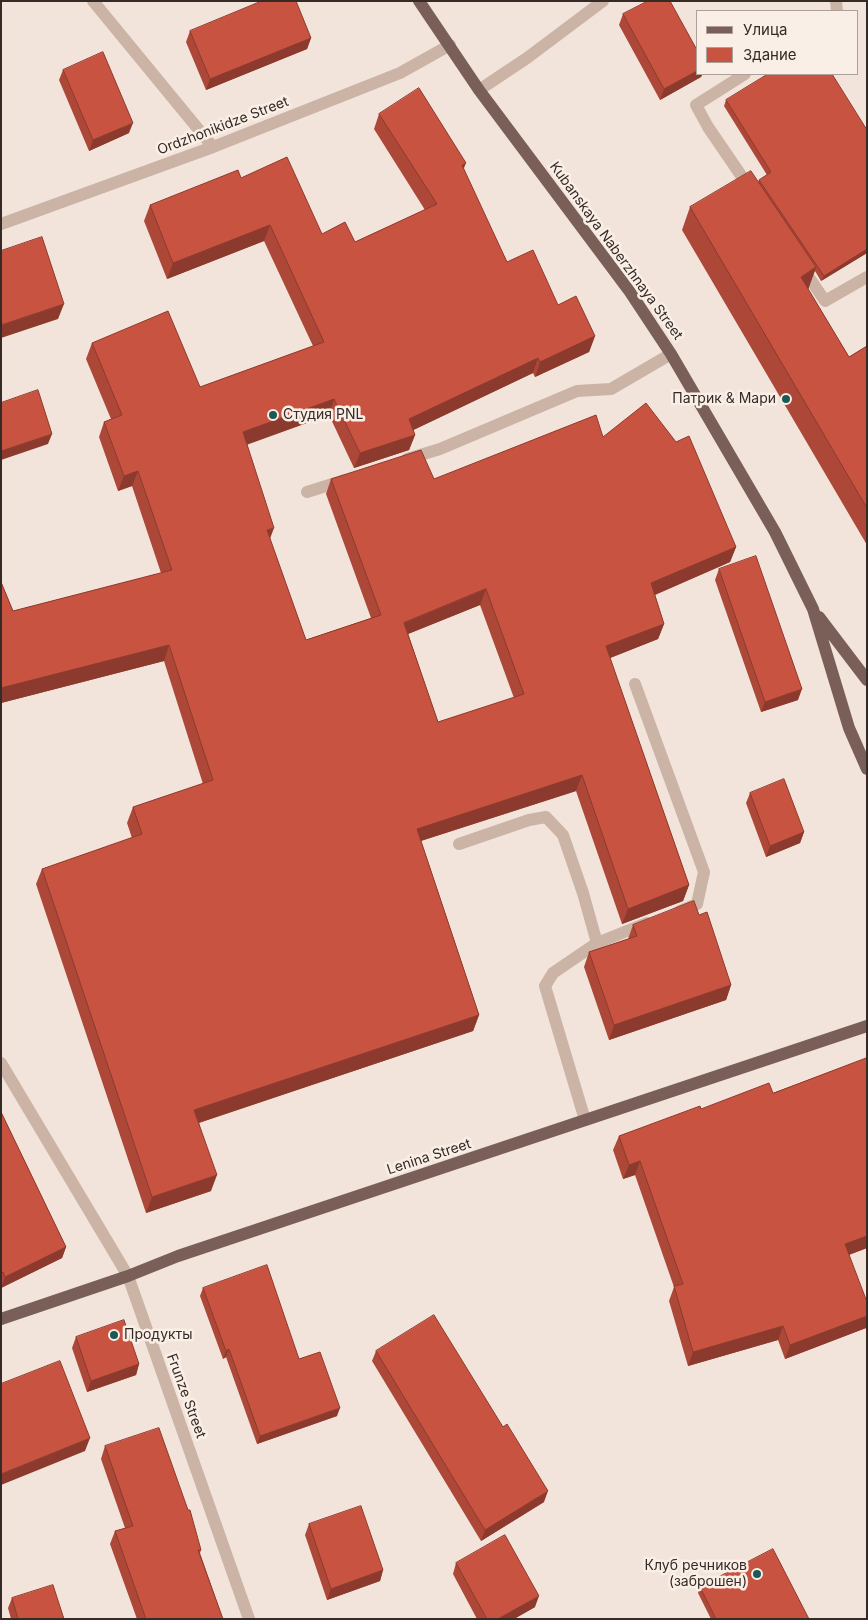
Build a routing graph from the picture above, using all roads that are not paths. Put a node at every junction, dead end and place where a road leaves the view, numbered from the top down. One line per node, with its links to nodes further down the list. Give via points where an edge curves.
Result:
1 (93, 1): 7 (street)
2 (419, 1): 4 (main road, Kubanskaya Naberzhnaya Street)
3 (603, 1): 6 (street)
4 (450, 45): 6 (main road, Kubanskaya Naberzhnaya Street); 7 (street, Ordzhonikidze Street, via 400,73)
5 (743, 75): 8 (street, via 696,105)
6 (480, 90): 12 (main road, Kubanskaya Naberzhnaya Street, via 630,292)
7 (213, 147): 9 (street, Ordzhonikidze Street)
8 (758, 202)
9 (1, 224)
10 (797, 259): 11 (street, via 825,301)
11 (867, 277)
12 (671, 354): 13 (street, via 611,389 577,391); 16 (main road, Kubanskaya Naberzhnaya Street, via 776,532)
13 (396, 463)
14 (360, 474): 15 (street)
15 (307, 492)
16 (812, 609): 17 (main road, Kubanskaya Naberzhnaya Street); 19 (main road, Kubanskaya Naberzhnaya Street, via 849,728)
17 (867, 680)
18 (635, 684): 21 (street, via 704,872 697,904)
19 (867, 769)
20 (458, 844): 21 (street, via 546,817 563,835)
21 (597, 943): 24 (street, via 553,973 545,986)
22 (867, 1026): 24 (main road, Lenina Street)
23 (1, 1063): 25 (street, Frunze Street)
24 (584, 1120): 25 (main road, Lenina Street, via 178,1256)
25 (128, 1276): 26 (main road, Lenina Street); 27 (street, Frunze Street)
26 (1, 1319)
27 (249, 1619)

